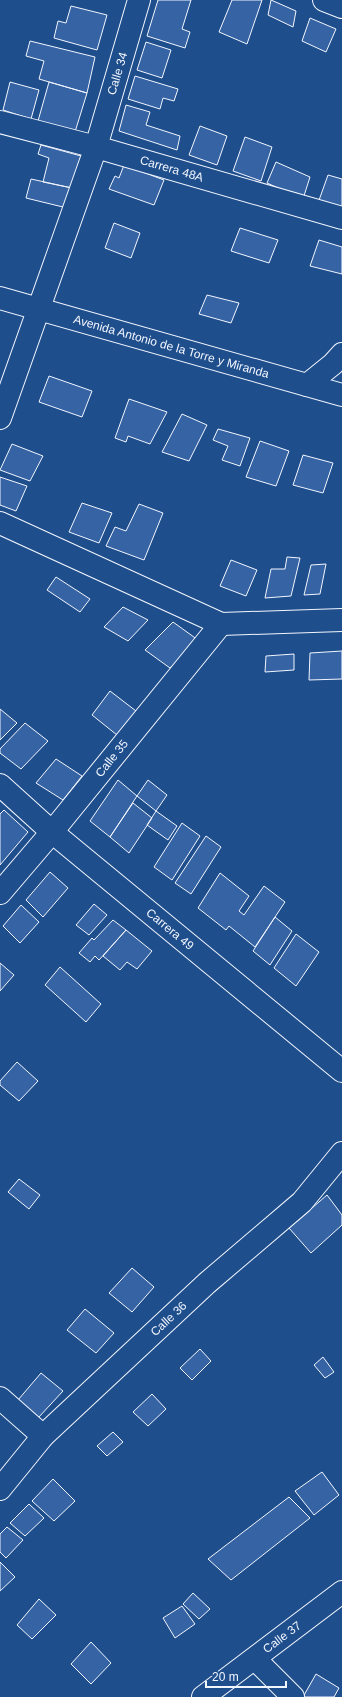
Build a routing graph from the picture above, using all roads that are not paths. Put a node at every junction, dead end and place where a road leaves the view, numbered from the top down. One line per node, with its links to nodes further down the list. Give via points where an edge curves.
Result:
1 (139, 0): 5 (street, Calle 34)
2 (324, 0): 3 (street)
3 (342, 7)
4 (0, 122): 5 (street, Carrera 48A)
5 (96, 147): 6 (street, Carrera 48A); 8 (street, Calle 34)
6 (342, 218)
7 (0, 298): 8 (street, Avenida Antonio de la Torre y Miranda)
8 (40, 309): 10 (street, Avenida Antonio de la Torre y Miranda); 12 (street, Calle 34)
9 (342, 354): 10 (street)
10 (307, 385): 11 (street, Avenida Antonio de la Torre y Miranda)
11 (342, 395)
12 (0, 418)
13 (0, 524): 15 (street)
14 (342, 620): 15 (street)
15 (221, 624): 17 (street, Calle 35)
16 (0, 785): 17 (street, Carrera 49)
17 (52, 832): 18 (street, Calle 35); 19 (street, Carrera 49)
18 (0, 892)
19 (342, 1071)
20 (342, 1153): 22 (street, Calle 36, via 302,1202 207,1283)
21 (0, 1398): 22 (street)
22 (43, 1436): 23 (street, Calle 36)
23 (0, 1489)
24 (342, 1592): 25 (street, Calle 37)
25 (255, 1659): 26 (street, Calle 37); 27 (street)
26 (203, 1697)
27 (293, 1697)

